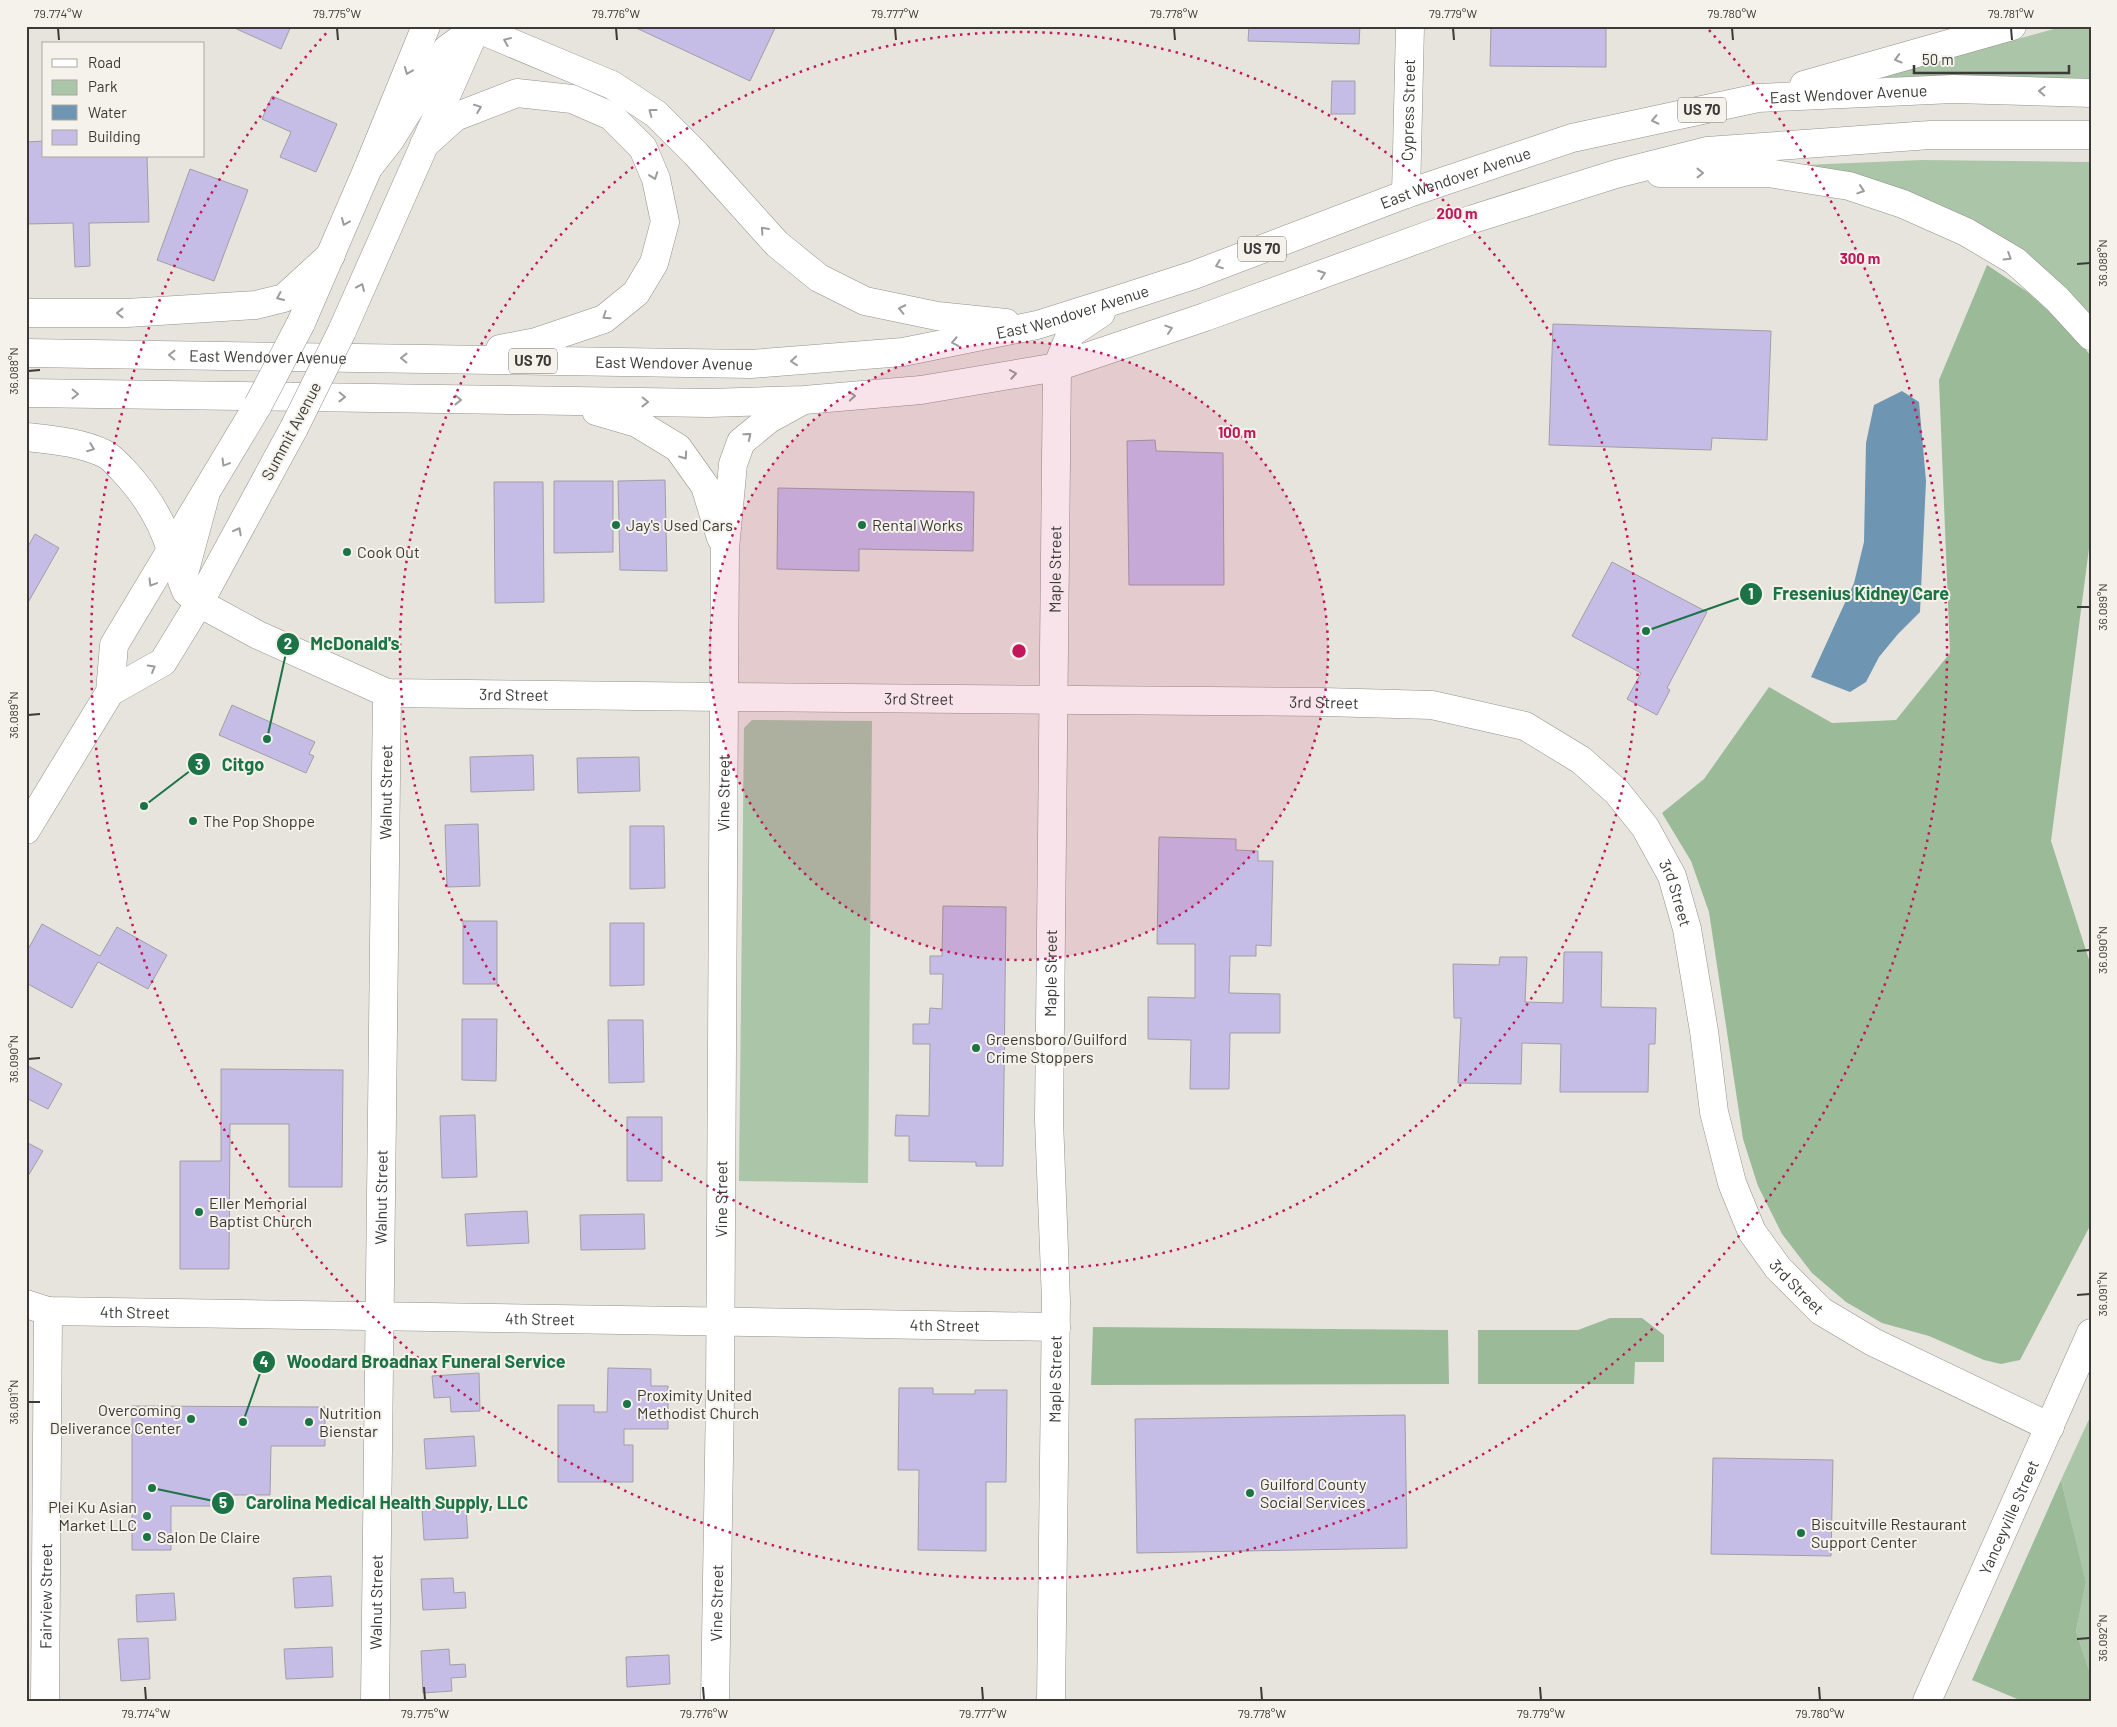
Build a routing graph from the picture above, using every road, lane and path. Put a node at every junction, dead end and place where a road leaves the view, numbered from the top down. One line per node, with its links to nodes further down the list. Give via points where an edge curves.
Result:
1 (426, 26): 9 (main road, Summit Avenue, one-way to 9)
2 (1410, 26): 11 (main road, Cypress Street)
3 (2012, 26): 6 (main road, one-way to 6)
4 (477, 27): 8 (main road, Summit Avenue); 9 (main road, via 447,49 390,140); 15 (main road, one-way to 4, via 937,316 865,301 819,278 777,244 656,114 612,85)
5 (2091, 93): 6 (main road, East Wendover Avenue / US 70, one-way to 6, via 1953,89)
6 (1758, 98): 11 (main road, East Wendover Avenue / US 70, one-way to 11, via 1572,138)
7 (2091, 135): 10 (main road, via 1930,135 1706,151)
8 (424, 145): 18 (main road, one-way to 18, via 455,117 517,93 572,99 611,116 642,148 656,179 665,222 654,263 636,293 604,319 536,342); 27 (main road, Summit Avenue, one-way to 8, bridge, via 294,428 342,331)
9 (368, 168): 12 (main road, Summit Avenue, one-way to 12)
10 (1616, 174): 16 (main road, one-way to 16, via 1768,173 1849,186 1903,204 1966,232 2015,261); 19 (main road, one-way to 10, via 1205,317 1473,219)
11 (1406, 194): 13 (main road, East Wendover Avenue / US 70, one-way to 13, via 1194,275)
12 (331, 255): 14 (main road, one-way to 14, via 284,298 256,306); 24 (main road, Summit Avenue, one-way to 24, bridge, via 301,323)
13 (1123, 298): 15 (main road, East Wendover Avenue / US 70); 19 (main road, via 1071,333)
14 (26, 313)
15 (1037, 325): 18 (main road, East Wendover Avenue / US 70, one-way to 18, via 903,352 751,364)
16 (2091, 336)
17 (26, 353): 18 (main road, East Wendover Avenue / US 70, one-way to 17)
18 (447, 359)
19 (1057, 366): 21 (main road, one-way to 19, via 921,390); 31 (main road, Maple Street)
20 (26, 393): 22 (main road, one-way to 22)
21 (804, 400): 22 (main road, one-way to 21, via 709,403); 25 (main road, one-way to 21, via 733,464 741,442 769,419)
22 (562, 401): 25 (main road, one-way to 25, via 637,423 678,448 705,486)
23 (26, 437): 26 (main road, one-way to 26, via 81,444 107,454 134,482 154,510)
24 (205, 496): 26 (main road, Summit Avenue); 27 (main road, via 182,581 186,591)
25 (725, 549): 30 (main road, Vine Street)
26 (172, 550): 28 (main road, Summit Avenue, one-way to 28, via 114,645)
27 (199, 603): 28 (main road, Summit Avenue, one-way to 27, via 162,662); 29 (main road, 3rd Street, via 258,635)
28 (110, 692): 32 (main road, Summit Avenue)
29 (387, 693): 30 (main road, 3rd Street); 34 (main road, Walnut Street)
30 (724, 696): 31 (main road, 3rd Street); 35 (main road, Vine Street)
31 (1054, 700): 36 (main road, Maple Street, via 1049,1120); 38 (main road, 3rd Street, via 1432,706 1525,726 1581,760 1617,792 1645,827 1672,876 1687,929 1714,1112 1732,1183 1752,1232 1778,1268 1821,1311 1873,1342)
32 (26, 830)
33 (37, 1308): 34 (main road, 4th Street); 39 (main road, Fairview Street)
34 (378, 1317): 35 (main road, 4th Street); 40 (main road, Walnut Street, via 380,1410)
35 (719, 1321): 36 (main road, 4th Street); 41 (main road, Vine Street)
36 (1056, 1327): 42 (main road, Maple Street)
37 (2091, 1333): 38 (main road, Yanceyville Street)
38 (2050, 1427): 43 (main road, Yanceyville Street)
39 (45, 1701)
40 (375, 1701)
41 (716, 1701)
42 (1051, 1701)
43 (1927, 1701)

